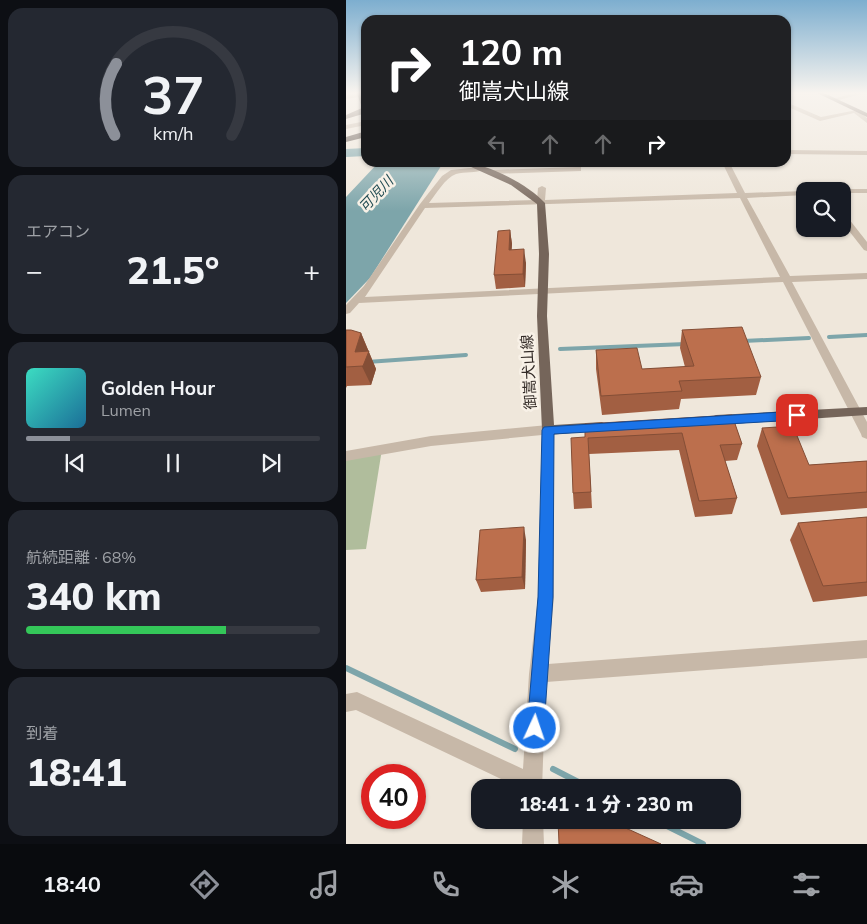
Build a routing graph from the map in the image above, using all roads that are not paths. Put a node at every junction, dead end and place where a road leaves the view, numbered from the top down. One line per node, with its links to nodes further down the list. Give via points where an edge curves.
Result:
1 (361, 136): 2 (highway)
2 (346, 140)
3 (791, 152): 4 (street)
4 (867, 153)
5 (475, 167): 10 (main road)
6 (534, 167): 12 (street)
7 (543, 167): 13 (street)
8 (552, 167): 11 (street)
9 (727, 167): 18 (street)
10 (480, 169): 12 (main road); 20 (street, via 451,173)
11 (578, 170)
12 (490, 172): 15 (main road)
13 (542, 188): 15 (street); 19 (street)
14 (867, 190): 16 (street)
15 (528, 191): 19 (main road)
16 (851, 191)
17 (796, 193): 18 (street)
18 (743, 195): 19 (street); 24 (street)
19 (540, 203): 20 (street); 25 (main road, 御嵩犬山線, via 544,254)
20 (423, 206): 26 (street)
21 (851, 228): 22 (street)
22 (867, 248)
23 (867, 276): 24 (street)
24 (785, 279): 25 (street); 28 (street)
25 (542, 292): 26 (street); 31 (main road, 御嵩犬山線)
26 (357, 300): 27 (street)
27 (346, 312)
28 (861, 412): 29 (main road); 32 (street)
29 (700, 421)
30 (613, 426): 31 (main road)
31 (548, 430): 33 (street, via 431,441); 35 (street, via 546,597)
32 (867, 434)
33 (346, 456)
34 (867, 649): 35 (street)
35 (538, 674): 38 (street)
36 (346, 703): 37 (street, via 357,701)
37 (520, 779)
38 (532, 779)
39 (533, 829): 40 (street)
40 (533, 844)

